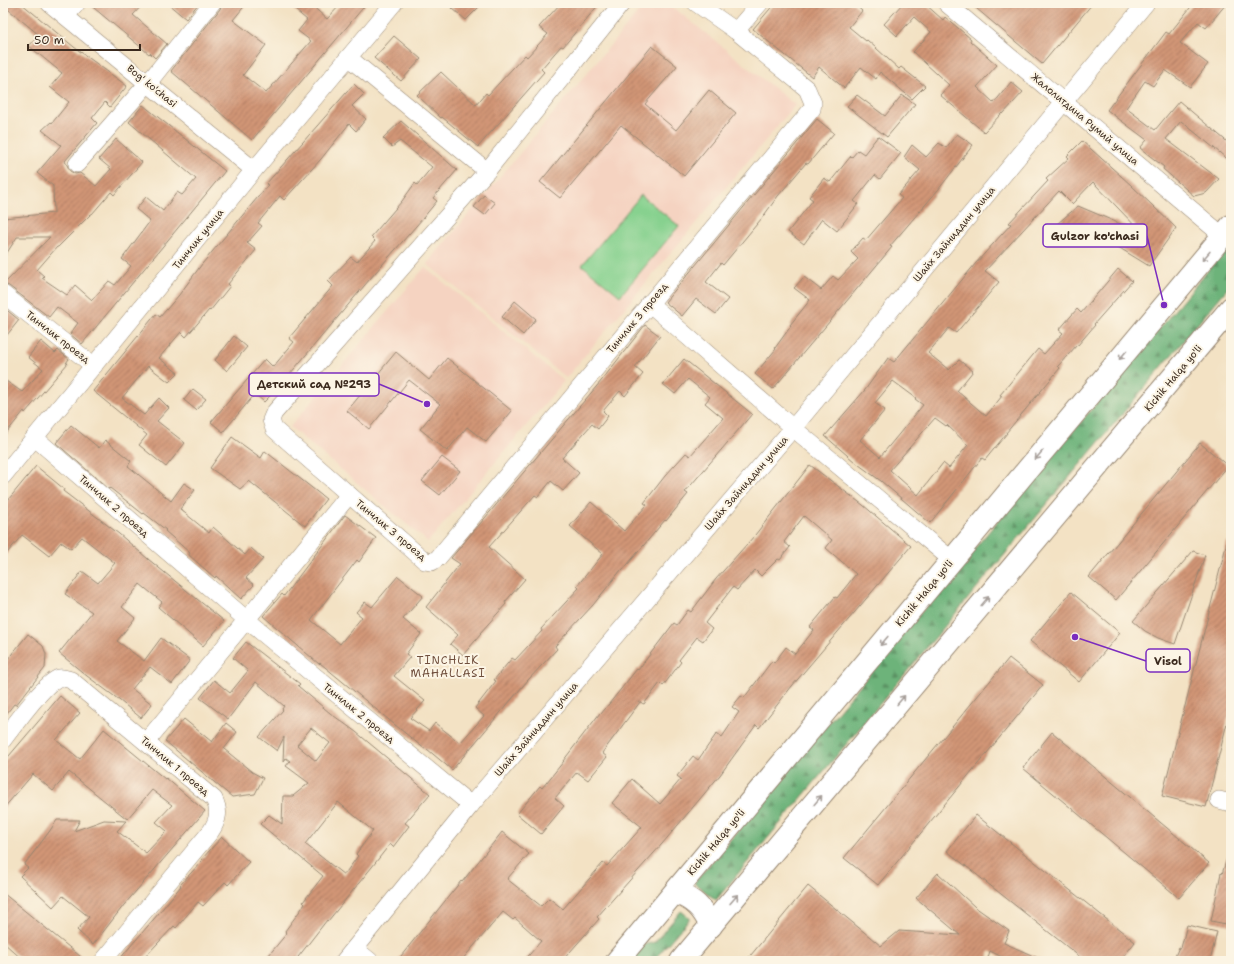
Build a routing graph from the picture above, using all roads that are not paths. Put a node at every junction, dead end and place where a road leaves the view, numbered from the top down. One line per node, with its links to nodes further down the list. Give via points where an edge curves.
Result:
1 (49, 3): 10 (street, Bog' ko'chasi)
2 (77, 3): 10 (street)
3 (212, 3): 13 (street)
4 (394, 3): 12 (street, Тинчлик улица)
5 (622, 3): 17 (street, Тинчлик 3 проезд)
6 (696, 3): 11 (street, Тинчлик 3 проезд)
7 (760, 3): 11 (street)
8 (946, 3): 14 (street, Жалолитдина Румий улица)
9 (1146, 3): 14 (street, Шайх Зайниддин улица)
10 (66, 16): 13 (street, Bog' ko'chasi)
11 (736, 32): 20 (street, Тинчлик 3 проезд, via 807,89 813,103 812,108)
12 (349, 58): 16 (street, Тинчлик улица); 17 (street)
13 (148, 83): 15 (street); 16 (street, Bog' ko'chasi)
14 (1064, 102): 18 (street, Жалолитдина Румий улица); 23 (street, Шайх Зайниддин улица)
15 (77, 164)
16 (254, 170): 22 (street, Тинчлик улица)
17 (487, 171): 26 (street, Тинчлик 3 проезд, via 274,413 271,420 274,429)
18 (1227, 231): 27 (highway, Kichik Halqa yo'li, one-way to 27)
19 (3, 294): 22 (street, Тинчлик проезд)
20 (650, 303): 23 (street); 26 (street, Тинчлик 3 проезд, via 438,558 432,562 425,561)
21 (1231, 308): 33 (highway, Kichik Halqa yo'li, one-way to 21)
22 (94, 366): 24 (street, Тинчлик улица)
23 (793, 428): 27 (street); 31 (street, Шайх Зайниддин улица)
24 (35, 438): 25 (street, Тинчлик улица); 28 (street, Тинчлик 2 проезд)
25 (3, 476)
26 (349, 495): 28 (street)
27 (952, 560): 32 (highway, Kichik Halqa yo'li, one-way to 32)
28 (247, 620): 30 (street); 31 (street, Тинчлик 2 проезд)
29 (3, 740): 30 (street, Тинчлик 1 проезд, via 46,686 58,678 64,678 71,680)
30 (146, 742): 35 (street, Тинчлик 1 проезд, via 214,799 218,815 211,831)
31 (471, 805): 34 (street, Шайх Зайниддин улица)
32 (675, 892): 33 (highway, via 695,903); 37 (highway, Kichik Halqa yo'li)
33 (711, 926): 38 (highway, Kichik Halqa yo'li)
34 (350, 955): 36 (street)
35 (103, 961)
36 (370, 961)
37 (617, 961)
38 (681, 961)

